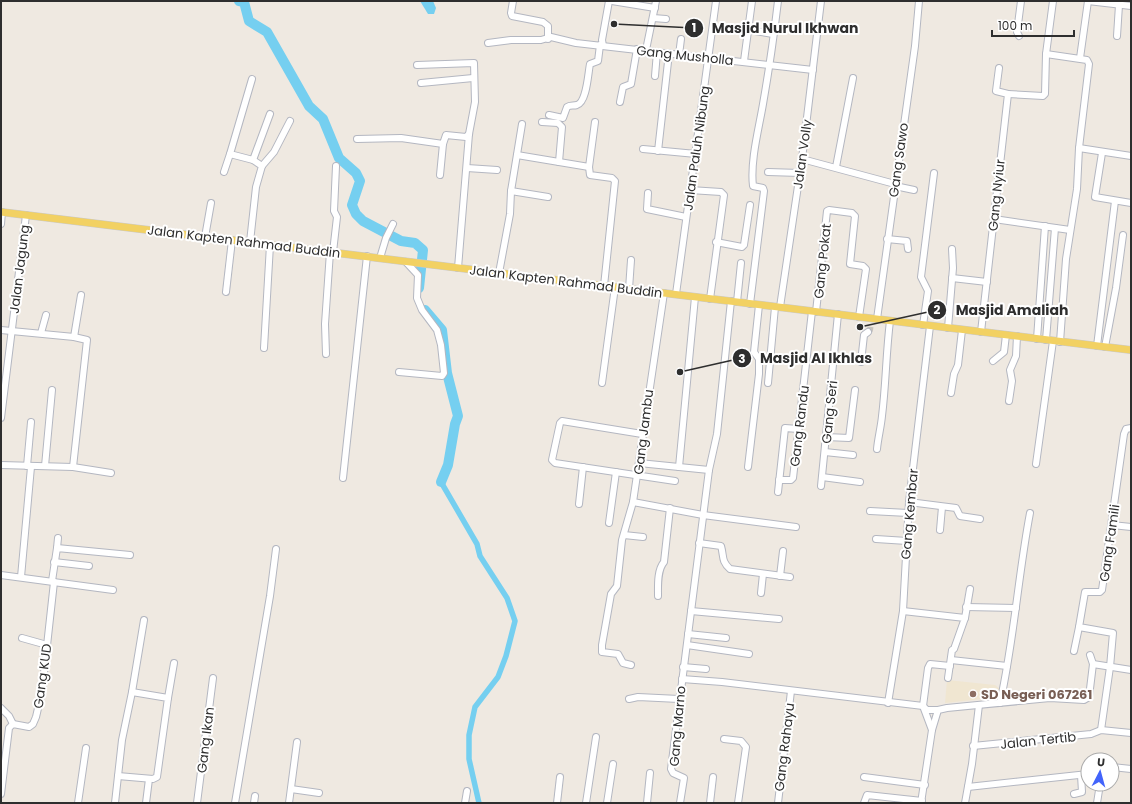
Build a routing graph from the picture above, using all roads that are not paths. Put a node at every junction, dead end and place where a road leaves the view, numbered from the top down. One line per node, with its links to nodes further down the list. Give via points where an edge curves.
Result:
1 (513, 1): 20 (street, via 512,16 543,22 548,26)
2 (610, 1): 11 (street); 23 (street)
3 (716, 1): 30 (street, Jalan Paluh Nibung)
4 (752, 1): 16 (street)
5 (778, 1): 17 (street)
6 (821, 1): 36 (street, Jalan Volly)
7 (919, 1): 75 (street, Gang Sawo)
8 (1021, 1): 18 (street, via 1017,32)
9 (1053, 1): 28 (street)
10 (1088, 1): 12 (street); 31 (street)
11 (655, 4): 14 (street)
12 (1123, 4): 13 (street); 19 (street)
13 (1131, 6)
14 (653, 18): 15 (street); 25 (street)
15 (666, 19)
16 (748, 30): 17 (street); 32 (street)
17 (773, 34): 33 (street)
18 (1020, 36)
19 (1117, 36)
20 (552, 38): 22 (street); 23 (street, Gang Musholla)
21 (681, 39): 29 (street)
22 (490, 43)
23 (602, 45): 24 (street, Gang Musholla); 45 (street, via 598,61 590,64 582,101 578,105 567,107 563,118)
24 (637, 49): 25 (street, Gang Musholla); 43 (street, via 631,84 623,87)
25 (646, 50): 26 (street, Gang Musholla)
26 (657, 52): 27 (street, Gang Musholla); 37 (street)
27 (669, 53): 29 (street, Gang Musholla); 55 (street)
28 (1046, 54): 31 (street); 42 (street, via 1044,96)
29 (679, 55): 30 (street, Gang Musholla)
30 (708, 58): 32 (street, Gang Musholla); 58 (street, Jalan Paluh Nibung)
31 (1080, 58): 53 (street, via 1088,60 1089,64)
32 (744, 61): 33 (street, Gang Musholla)
33 (770, 64): 36 (street, Gang Musholla); 123 (street, via 753,180 753,186 764,190)
34 (417, 65): 38 (street, via 474,63)
35 (999, 68): 42 (street, via 996,91)
36 (813, 70): 61 (street, Jalan Volly)
37 (655, 76)
38 (473, 78): 41 (street); 50 (street, via 475,102)
39 (853, 78): 67 (street)
40 (252, 79): 57 (street)
41 (421, 83)
42 (1008, 94): 88 (street, Gang Nyiur)
43 (620, 102)
44 (270, 114): 62 (street)
45 (549, 115)
46 (290, 121): 64 (street, via 274,152)
47 (542, 122): 63 (street, via 558,123 562,127)
48 (595, 122): 66 (street)
49 (522, 124): 59 (street)
50 (469, 134): 52 (street, via 466,137 446,135); 68 (street)
51 (357, 139): 52 (street, via 401,138)
52 (444, 144): 74 (street)
53 (1079, 148): 56 (street); 93 (street, via 1077,189)
54 (643, 149): 55 (street)
55 (658, 151): 58 (street)
56 (1102, 153): 60 (street); 81 (street, via 1095,197)
57 (230, 154): 62 (street); 70 (street)
58 (696, 154): 76 (street, Jalan Paluh Nibung)
59 (517, 155): 63 (street); 78 (street)
60 (1131, 156)
61 (802, 159): 67 (street); 72 (street, Jalan Volly)
62 (253, 160): 64 (street)
63 (560, 162): 66 (street)
64 (262, 166): 98 (street, via 256,187)
65 (336, 166): 103 (street, via 334,211 338,217)
66 (589, 167): 113 (street, via 590,175 612,178 615,181)
67 (836, 167): 75 (street)
68 (467, 168): 69 (street); 109 (street)
69 (497, 170)
70 (224, 172)
71 (768, 172): 72 (street)
72 (800, 173): 125 (street, Jalan Volly)
73 (934, 173): 132 (street, Gang Kembar, via 921,277 928,291)
74 (440, 176)
75 (895, 185): 77 (street); 96 (street, Gang Sawo)
76 (690, 189): 87 (street, Jalan Paluh Nibung); 99 (street, via 724,193)
77 (914, 190)
78 (511, 191): 80 (street); 110 (street, via 510,214)
79 (648, 193): 87 (street, via 647,210)
80 (548, 197)
81 (1115, 201): 83 (street); 145 (street)
82 (211, 203): 95 (street)
83 (1131, 203)
84 (750, 205): 99 (street, via 744,245 742,247)
85 (2, 212): 86 (main road, Jalan Kapten Rahmad Buddin); 89 (street)
86 (26, 215): 95 (main road, Jalan Kapten Rahmad Buddin); 135 (street, Jalan Jagung)
87 (686, 218): 118 (street, Jalan Paluh Nibung)
88 (994, 219): 91 (street); 112 (street, Gang Nyiur)
89 (1, 224)
90 (393, 224): 105 (street)
91 (1045, 226): 92 (street); 143 (street)
92 (1055, 228): 93 (street); 144 (street)
93 (1070, 230): 144 (street, via 1064,283)
94 (1123, 235): 146 (street)
95 (205, 237): 97 (main road, Jalan Kapten Rahmad Buddin)
96 (887, 239): 101 (street, via 907,241); 130 (street, Gang Sawo)
97 (232, 240): 98 (main road, Jalan Kapten Rahmad Buddin); 116 (street)
98 (250, 242): 100 (main road, Jalan Kapten Rahmad Buddin)
99 (716, 242): 121 (street)
100 (270, 244): 103 (main road, Jalan Kapten Rahmad Buddin); 147 (street)
101 (908, 249)
102 (952, 249): 111 (street)
103 (331, 252): 104 (main road, Jalan Kapten Rahmad Buddin); 149 (street, via 325,324)
104 (368, 256): 105 (main road, Jalan Kapten Rahmad Buddin); 182 (street)
105 (380, 258): 107 (main road, Jalan Kapten Rahmad Buddin)
106 (631, 260): 115 (street)
107 (406, 262): 109 (main road, Jalan Kapten Rahmad Buddin); 152 (street, via 418,275 416,298 437,330 444,373 442,376)
108 (741, 263): 122 (street, Gang Marno)
109 (458, 268): 110 (main road, Jalan Kapten Rahmad Buddin)
110 (499, 273): 113 (main road, Jalan Kapten Rahmad Buddin)
111 (952, 278): 112 (street); 133 (street)
112 (987, 282): 138 (street, Gang Nyiur)
113 (604, 286): 114 (main road, Jalan Kapten Rahmad Buddin)
114 (615, 287): 115 (main road, Jalan Kapten Rahmad Buddin); 153 (street)
115 (629, 289): 117 (main road, Jalan Kapten Rahmad Buddin)
116 (226, 292)
117 (664, 293): 118 (main road, Jalan Kapten Rahmad Buddin); 163 (street, Gang Jambu)
118 (676, 294): 120 (main road, Jalan Kapten Rahmad Buddin)
119 (81, 295): 141 (street)
120 (695, 297): 121 (main road, Jalan Kapten Rahmad Buddin); 175 (street)
121 (710, 299): 122 (main road, Jalan Kapten Rahmad Buddin)
122 (734, 302): 123 (main road, Jalan Kapten Rahmad Buddin); 177 (street, Gang Marno, via 717,434)
123 (750, 304): 124 (main road, Jalan Kapten Rahmad Buddin)
124 (759, 305): 125 (main road, Jalan Kapten Rahmad Buddin); 176 (street, via 754,352 759,359 759,374)
125 (778, 307): 126 (main road, Jalan Kapten Rahmad Buddin); 154 (street, Jalan Volly)
126 (814, 311): 127 (main road, Jalan Kapten Rahmad Buddin); 129 (street, Gang Pokat, via 828,211 852,213 855,215 850,264 866,269); 162 (street, Gang Randu)
127 (838, 314): 129 (main road, Jalan Kapten Rahmad Buddin); 164 (street, Gang Seri)
128 (46, 315): 139 (street)
129 (859, 317): 130 (main road, Jalan Kapten Rahmad Buddin)
130 (873, 320): 131 (main road, Jalan Kapten Rahmad Buddin)
131 (890, 321): 132 (main road, Jalan Kapten Rahmad Buddin); 165 (street)
132 (927, 325): 133 (main road, Jalan Kapten Rahmad Buddin); 189 (street, Gang Kembar)
133 (948, 328): 136 (main road, Jalan Kapten Rahmad Buddin)
134 (1, 330): 135 (street)
135 (12, 330): 139 (street); 159 (street, Jalan Jagung)
136 (962, 330): 138 (main road, Jalan Kapten Rahmad Buddin); 157 (street, via 958,365)
137 (868, 332): 151 (street, via 864,334)
138 (981, 332): 140 (main road, Jalan Kapten Rahmad Buddin)
139 (41, 333): 141 (street)
140 (1006, 335): 142 (main road, Jalan Kapten Rahmad Buddin); 150 (street, via 1004,352)
141 (74, 336): 173 (street, via 87,342)
142 (1017, 336): 143 (main road, Jalan Kapten Rahmad Buddin); 158 (street, via 1016,356 1010,370 1012,381)
143 (1037, 339): 144 (main road, Jalan Kapten Rahmad Buddin)
144 (1053, 341): 145 (main road, Jalan Kapten Rahmad Buddin); 169 (street)
145 (1097, 346): 146 (main road, Jalan Kapten Rahmad Buddin)
146 (1105, 347): 148 (main road, Jalan Kapten Rahmad Buddin)
147 (264, 348)
148 (1131, 350)
149 (326, 354)
150 (994, 361)
151 (860, 362)
152 (399, 372)
153 (602, 383)
154 (768, 383)
155 (52, 390): 172 (street)
156 (855, 390): 164 (street, via 850,438)
157 (951, 393)
158 (1009, 401)
159 (1, 418)
160 (31, 422): 171 (street)
161 (1131, 428): 199 (street, Gang Famili, via 1126,429 1124,434)
162 (798, 429): 183 (street, Gang Randu, via 792,478); 183 (street, via 785,428)
163 (642, 434): 168 (street, Gang Jambu); 174 (street, via 562,420 552,460 555,463)
164 (826, 437): 166 (street, Gang Seri)
165 (877, 449)
166 (825, 452): 167 (street); 181 (street, Gang Seri)
167 (853, 455)
168 (639, 463): 175 (street); 180 (street, Gang Jambu)
169 (1036, 464)
170 (1, 465): 171 (street)
171 (29, 466): 172 (street); 218 (street)
172 (45, 466): 173 (street)
173 (73, 467): 179 (street)
174 (583, 467): 178 (street); 190 (street)
175 (679, 467): 177 (street)
176 (748, 467)
177 (709, 470): 196 (street, Gang Marno)
178 (616, 472): 180 (street); 198 (street)
179 (111, 473)
180 (638, 476): 184 (street); 188 (street, Gang Jambu)
181 (822, 477): 185 (street); 186 (street, Gang Seri)
182 (343, 478)
183 (779, 480): 187 (street)
184 (675, 481)
185 (860, 482)
186 (821, 486)
187 (778, 492)
188 (633, 502): 192 (street); 203 (street, Gang Jambu)
189 (909, 502): 191 (street); 194 (street, Gang Kembar)
190 (579, 504)
191 (942, 507): 197 (street, via 956,508 960,516); 202 (street)
192 (670, 508): 196 (street); 224 (street)
193 (870, 511): 194 (street)
194 (908, 513): 207 (street, Gang Kembar)
195 (1030, 513): 226 (street, via 1022,550)
196 (703, 515): 200 (street); 208 (street, Gang Marno)
197 (980, 518)
198 (609, 523)
199 (1112, 525): 201 (street); 232 (street, Gang Famili, via 1102,590 1085,592)
200 (796, 527)
201 (1131, 527)
202 (940, 530)
203 (624, 535): 204 (street); 244 (street, Gang Jambu, via 617,586 611,594 601,650 618,654 623,663)
204 (643, 537)
205 (58, 538): 209 (street, Gang KUD)
206 (876, 539): 207 (street)
207 (907, 541): 228 (street, Gang Kembar)
208 (699, 543): 215 (street, via 721,546 722,559 730,569); 227 (street, Gang Marno)
209 (57, 548): 212 (street); 213 (street, Gang KUD)
210 (276, 548): 297 (street)
211 (783, 551): 217 (street)
212 (130, 555)
213 (54, 562): 214 (street); 220 (street, Gang KUD)
214 (89, 566)
215 (763, 574): 217 (street); 223 (street)
216 (1, 575): 218 (street)
217 (780, 576): 219 (street)
218 (21, 577): 220 (street)
219 (790, 577)
220 (53, 582): 221 (street); 236 (street, Gang KUD)
221 (113, 590)
222 (970, 590): 225 (street)
223 (761, 593)
224 (658, 596)
225 (966, 607): 226 (street); 229 (street)
226 (1016, 608): 245 (street)
227 (691, 611): 230 (street); 233 (street, Gang Marno)
228 (904, 611): 229 (street); 258 (street, Gang Kembar)
229 (965, 618): 242 (street, via 952,650)
230 (779, 619)
231 (144, 620): 254 (street)
232 (1079, 627): 238 (street); 247 (street, via 1113,633)
233 (688, 634): 235 (street); 237 (street, Gang Marno)
234 (22, 638): 236 (street)
235 (726, 638)
236 (47, 645): 264 (street, Gang KUD, via 42,691 33,724 29,727)
237 (687, 645): 239 (street); 246 (street, Gang Marno)
238 (1074, 651)
239 (749, 654)
240 (1090, 655): 243 (street)
241 (174, 663): 255 (street)
242 (950, 663): 245 (street); 252 (street); 261 (street, via 929,666)
243 (1093, 664): 247 (street); 259 (street, via 1089,697 1086,700 1061,697)
244 (631, 665)
245 (1007, 666): 259 (street)
246 (683, 667): 248 (street); 251 (street, Gang Marno)
247 (1110, 667): 249 (street); 266 (street)
248 (706, 669)
249 (1131, 670)
250 (213, 678): 296 (street, Gang Ikan)
251 (682, 678): 253 (street); 257 (street, Gang Marno)
252 (948, 678)
253 (791, 691): 258 (street); 307 (street, Gang Rahayu)
254 (132, 692): 255 (street); 278 (street)
255 (168, 698): 282 (street, via 157,777)
256 (629, 699): 257 (street)
257 (679, 699): 304 (street, Gang Marno, via 671,769 674,774 684,778)
258 (888, 703): 261 (street)
259 (1000, 703): 260 (street)
260 (979, 705): 263 (street); 271 (street)
261 (923, 706): 263 (street, via 927,710); 265 (street)
262 (1, 708): 264 (street)
263 (938, 710): 265 (street)
264 (13, 724): 290 (street, via 9,728 5,751)
265 (932, 730): 283 (street)
266 (1102, 730): 267 (street, Jalan Tertib); 271 (street, Jalan Tertib, via 1090,734)
267 (1131, 733)
268 (596, 738): 301 (street)
269 (724, 738): 306 (street, via 741,742 746,747)
270 (298, 742): 285 (street)
271 (973, 746): 284 (street)
272 (86, 748): 293 (street)
273 (613, 764): 302 (street)
274 (1120, 768): 275 (street)
275 (1131, 770)
276 (650, 773): 303 (street)
277 (1080, 774): 284 (street)
278 (118, 776): 282 (street); 294 (street)
279 (560, 777): 300 (street)
280 (713, 777): 305 (street)
281 (864, 777): 283 (street)
282 (149, 779): 295 (street)
283 (925, 785): 292 (street)
284 (968, 787): 309 (street)
285 (291, 789): 289 (street); 298 (street)
286 (467, 791): 299 (street)
287 (1082, 792): 291 (street)
288 (1099, 792): 310 (street)
289 (320, 793)
290 (1, 794)
291 (1074, 794)
292 (921, 802): 308 (street, via 867,795)
293 (78, 803)
294 (115, 803)
295 (146, 803)
296 (197, 803)
297 (235, 803)
298 (289, 803)
299 (465, 803)
300 (557, 803)
301 (586, 803)
302 (607, 803)
303 (647, 803)
304 (680, 803)
305 (710, 803)
306 (738, 803)
307 (778, 803)
308 (864, 803)
309 (965, 803)
310 (1097, 803)

